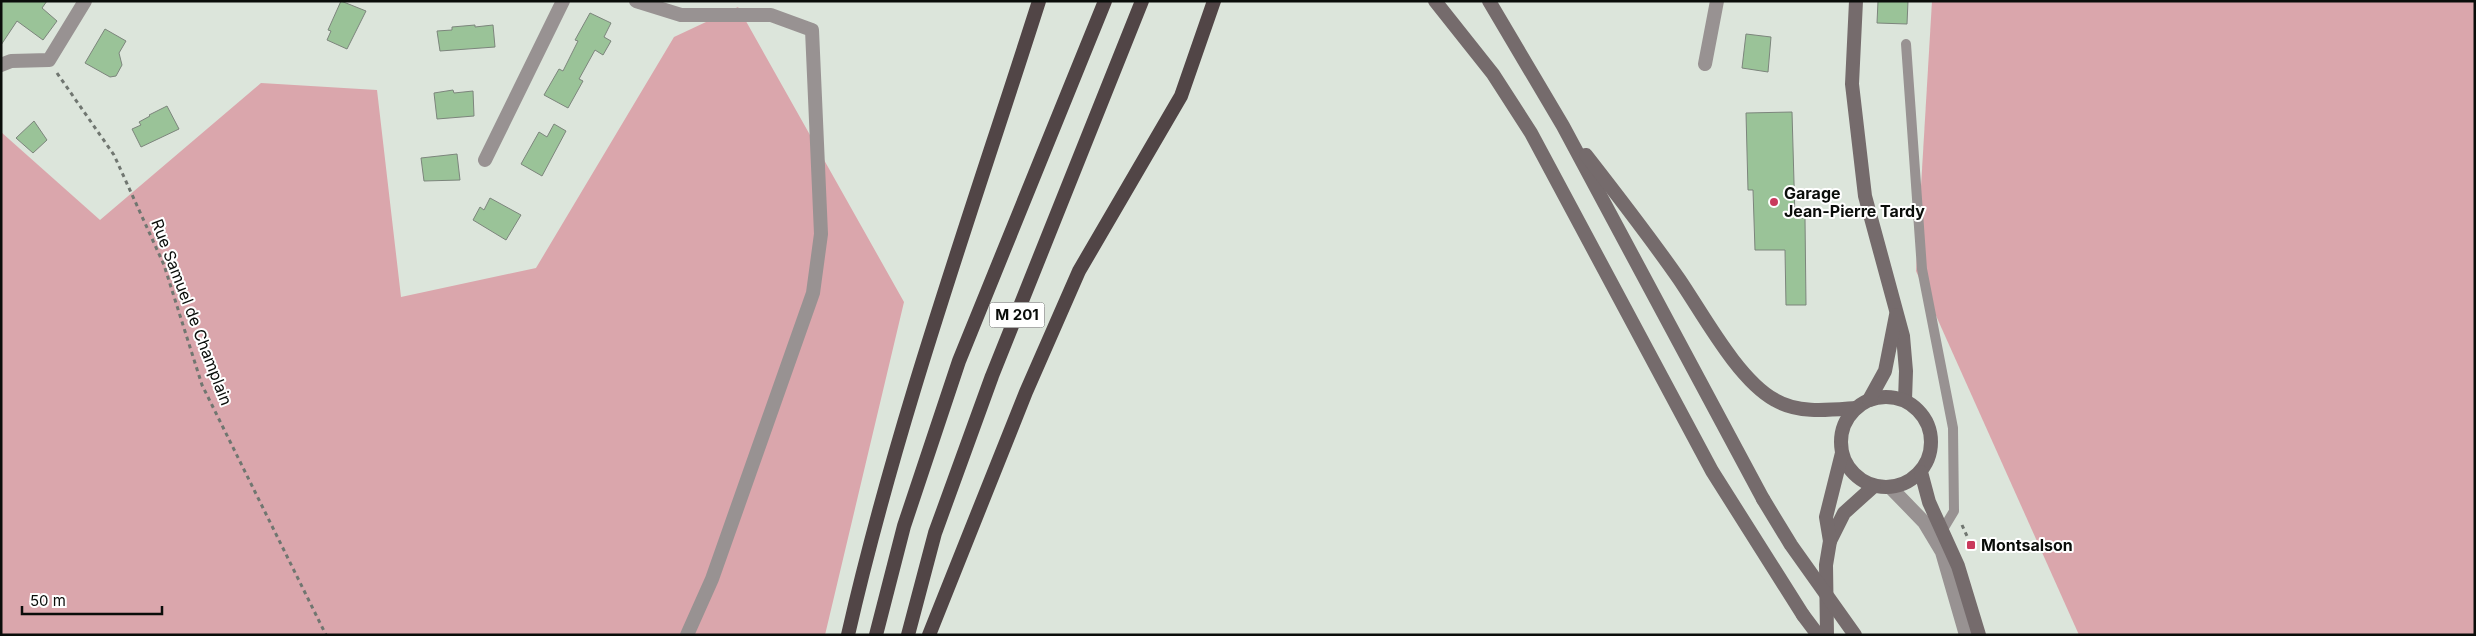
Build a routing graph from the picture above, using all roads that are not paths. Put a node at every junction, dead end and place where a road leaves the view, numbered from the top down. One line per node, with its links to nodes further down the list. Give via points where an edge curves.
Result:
1 (85, 1): 14 (street, via 48,60 11,61)
2 (563, 1): 16 (street)
3 (636, 1): 27 (street, via 681,15 771,15 812,30 822,234 813,293 712,579)
4 (1039, 1): 28 (highway, via 878,514)
5 (1105, 1): 29 (highway, M 201, via 959,361 904,526)
6 (1142, 1): 30 (highway, M 201, via 992,376 935,533)
7 (1214, 1): 31 (highway, via 1181,96 1079,271 1019,410)
8 (1435, 1): 32 (main road, bridge, via 1493,74 1531,133 1712,471)
9 (1489, 1): 15 (main road)
10 (1717, 1): 13 (street)
11 (1856, 1): 17 (main road, via 1852,84 1865,196)
12 (1906, 44): 25 (lane, via 1922,269 1953,428 1954,511)
13 (1705, 64)
14 (1, 65)
15 (1564, 126): 20 (main road, via 1645,230 1753,384 1789,407); 34 (main road, bridge, via 1763,499 1791,545)
16 (485, 160)
17 (1896, 314): 18 (main road, via 1886,371); 19 (main road, via 1904,336)
18 (1869, 400): 19 (main road, via 1881,397); 20 (main road)
19 (1905, 400): 22 (main road, via 1917,408 1931,433 1932,447)
20 (1856, 408): 21 (main road, via 1843,428)
21 (1842, 453): 23 (main road, via 1853,474); 26 (main road, via 1826,517)
22 (1921, 472): 24 (main road, via 1902,485); 25 (main road, via 1929,502)
23 (1874, 486): 24 (main road); 26 (main road, via 1844,513)
24 (1891, 488): 35 (street, via 1924,522 1942,552)
25 (1942, 531): 36 (main road, via 1958,566)
26 (1830, 541): 33 (main road, via 1826,565)
27 (687, 635)
28 (848, 635)
29 (876, 635)
30 (908, 635)
31 (929, 635)
32 (1818, 635)
33 (1827, 635)
34 (1855, 635)
35 (1966, 635)
36 (1979, 635)

